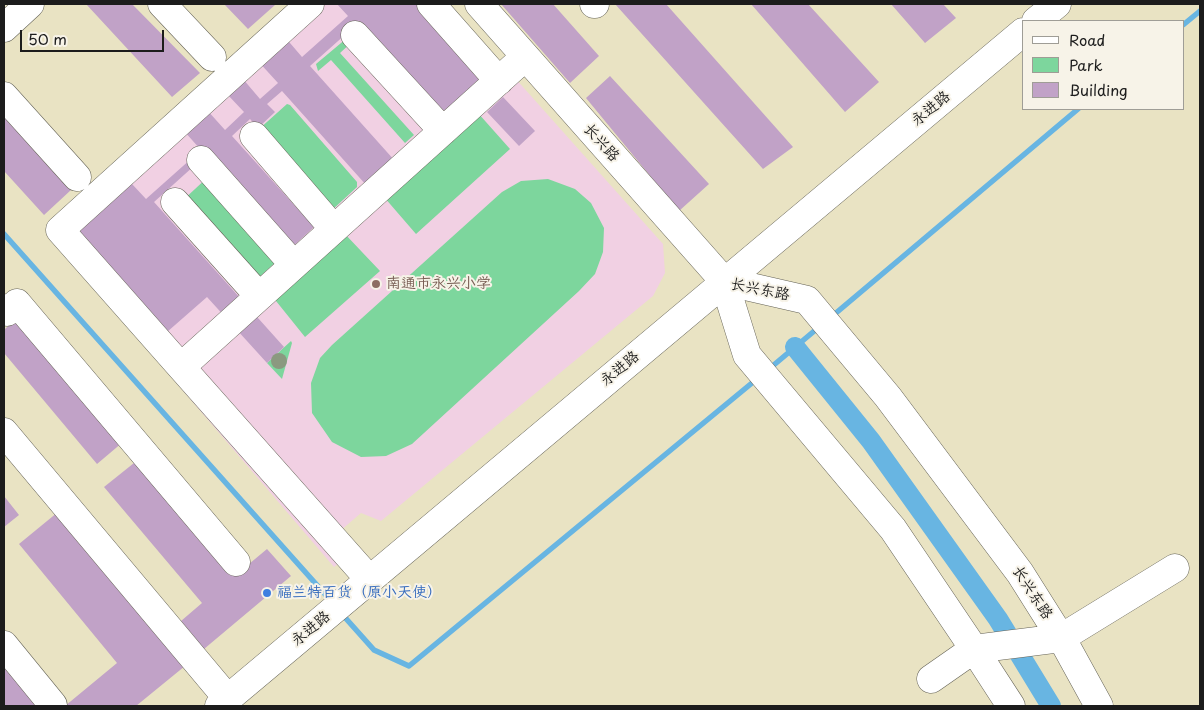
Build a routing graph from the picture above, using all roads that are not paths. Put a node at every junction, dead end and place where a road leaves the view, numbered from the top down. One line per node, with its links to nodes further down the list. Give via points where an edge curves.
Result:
1 (30, 4): 8 (street)
2 (162, 4): 12 (street)
3 (310, 4): 25 (street, via 60,230)
4 (431, 4): 13 (street)
5 (479, 4): 11 (street, 长兴路)
6 (1057, 4): 7 (street)
7 (1037, 20)
8 (4, 28)
9 (1022, 33): 22 (street, 永进路)
10 (355, 35): 15 (street)
11 (525, 57): 13 (street); 22 (street, 长兴路)
12 (212, 58)
13 (498, 81): 15 (street)
14 (4, 96): 18 (street)
15 (443, 131): 20 (street)
16 (254, 136): 20 (street)
17 (201, 160): 21 (street)
18 (77, 177)
19 (175, 202): 23 (street)
20 (334, 229): 21 (street)
21 (294, 265): 23 (street)
22 (724, 281): 29 (street, 永进路); 30 (street, 长兴东路, via 807,300 888,397 1020,573); 32 (street, 长兴东路, via 747,355 893,529)
23 (259, 296): 25 (street)
24 (5, 312): 27 (street, via 17,303)
25 (181, 367): 29 (street)
26 (4, 432): 34 (street)
27 (236, 562)
28 (1175, 568): 30 (street)
29 (364, 585): 34 (street, 永进路)
30 (1061, 638): 32 (street); 37 (street, 长兴东路)
31 (4, 645): 35 (street)
32 (974, 649): 33 (street); 36 (street, 长兴东路)
33 (931, 679)
34 (223, 703)
35 (53, 705)
36 (1011, 706)
37 (1099, 706)

